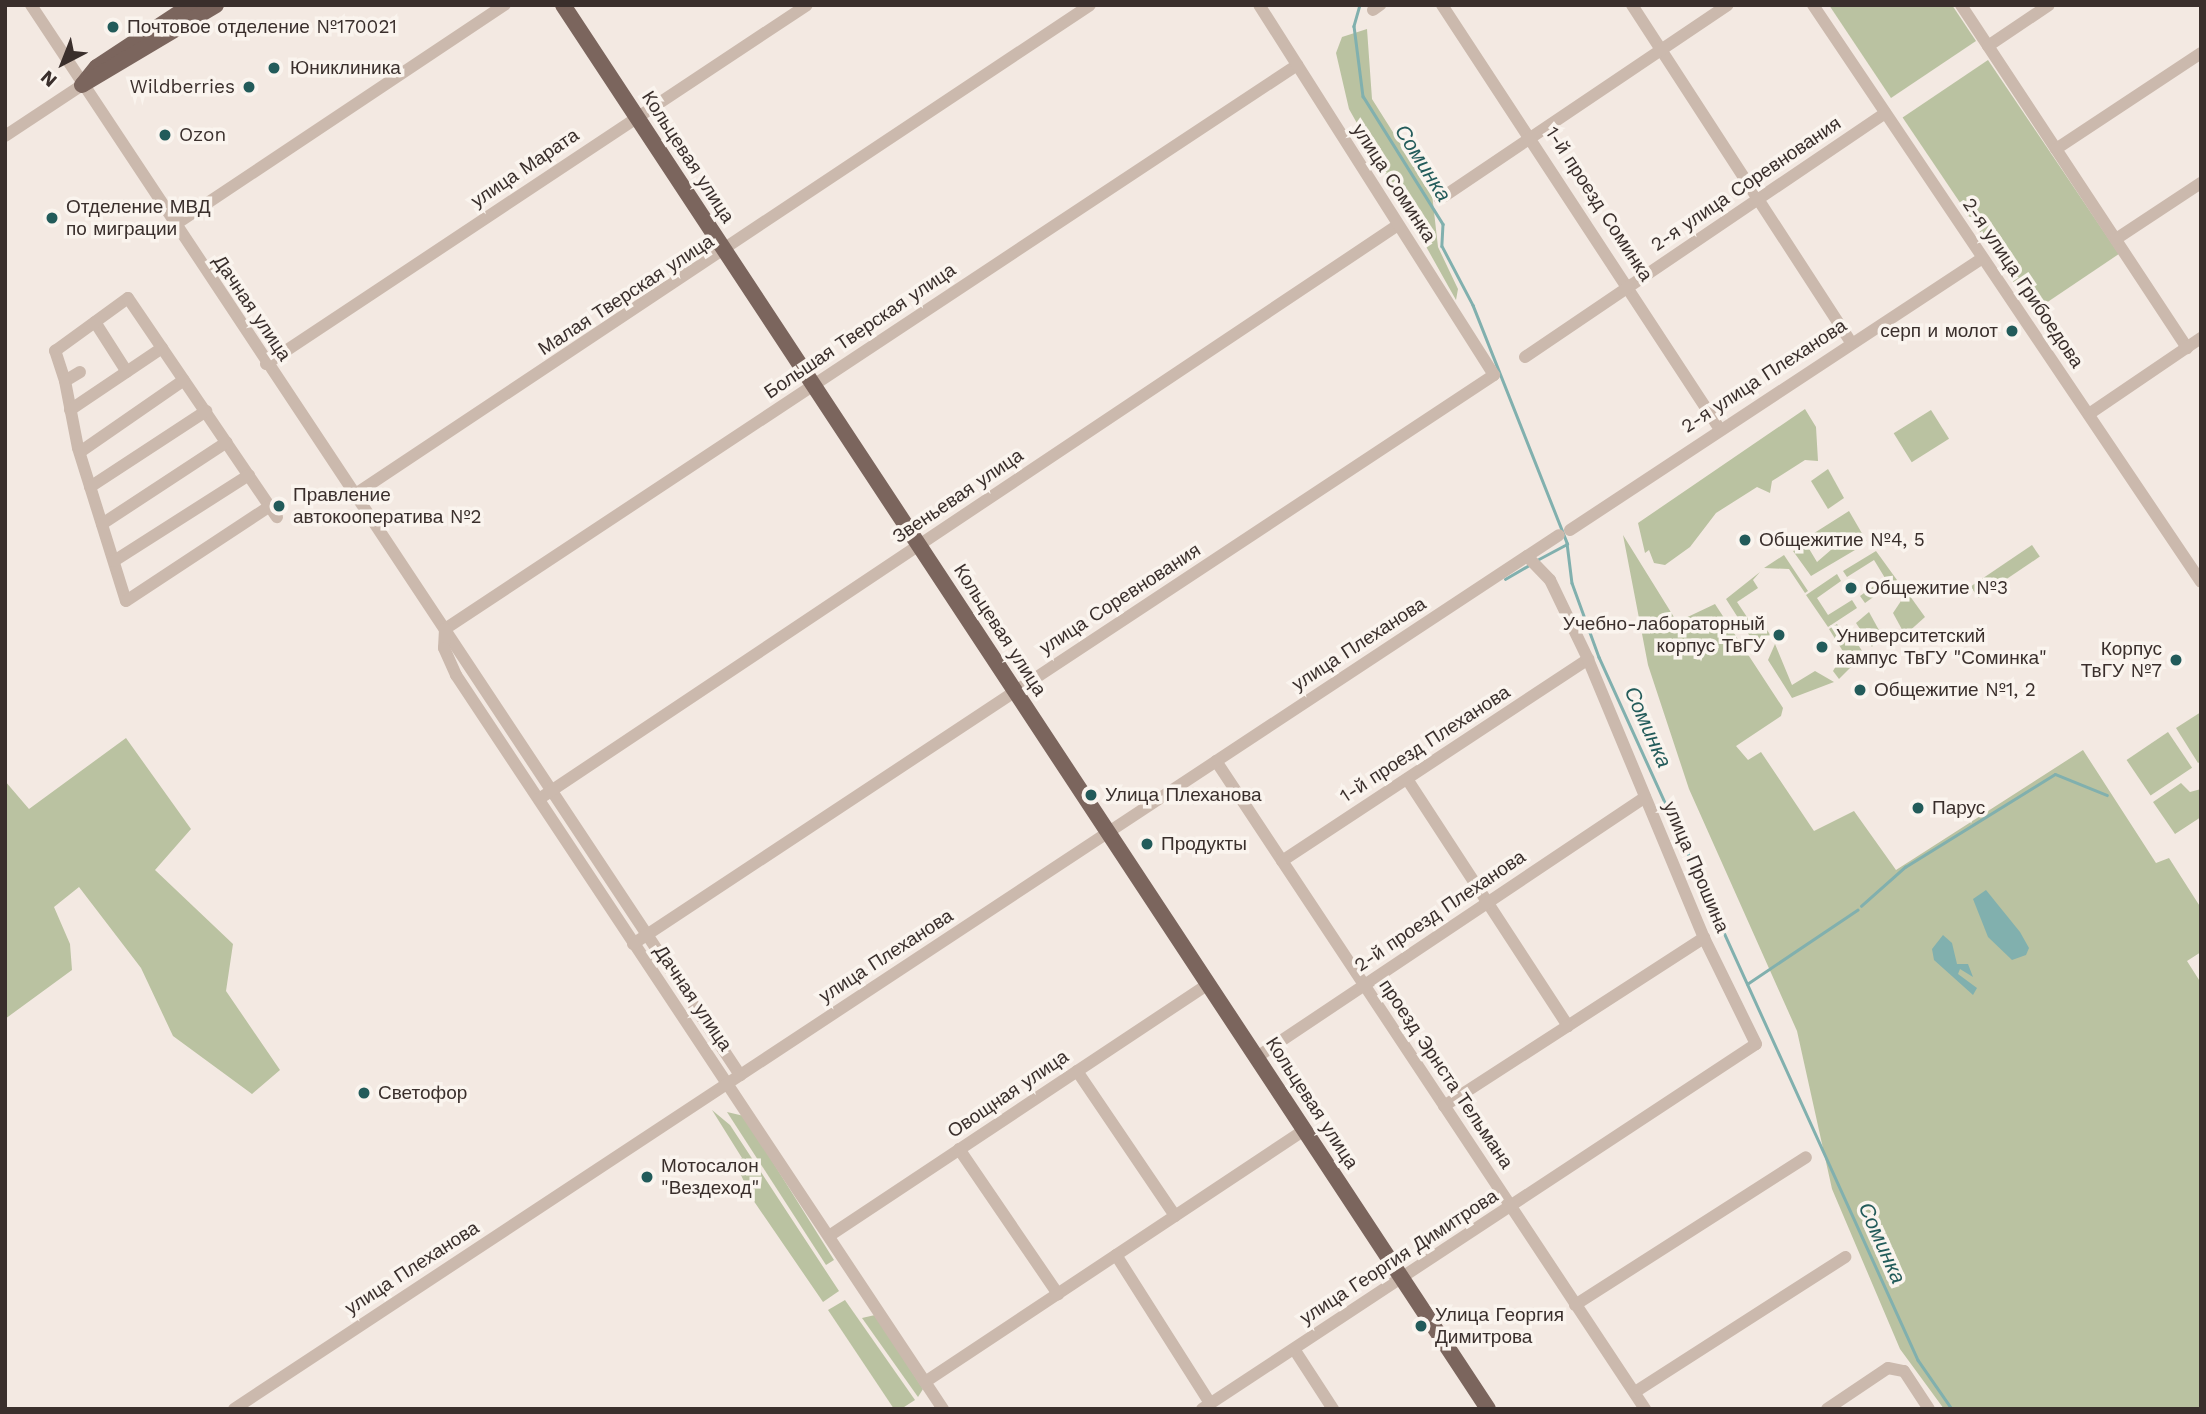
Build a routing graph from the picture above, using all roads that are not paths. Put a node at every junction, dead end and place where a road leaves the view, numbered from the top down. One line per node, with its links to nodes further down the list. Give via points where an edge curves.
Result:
1 (31, 5): 19 (street, Дачная улица)
2 (191, 5): 19 (main road, via 97,67)
3 (216, 5): 19 (main road)
4 (505, 5): 29 (street)
5 (563, 5): 21 (main road, Кольцевая улица)
6 (807, 5): 21 (street, улица Марата)
7 (1090, 5): 31 (street, Малая Тверская улица)
8 (1259, 5): 18 (street, улица Соминка)
9 (1442, 5): 23 (street, 1-й проезд Соминка)
10 (1632, 5): 16 (street)
11 (1728, 5): 16 (street)
12 (1813, 5): 20 (street, 2-я улица Грибоедова)
13 (1961, 5): 15 (street)
14 (2049, 5): 15 (street)
15 (1988, 46): 24 (street)
16 (1661, 50): 23 (street); 27 (street)
17 (2201, 53): 24 (street)
18 (1297, 65): 28 (street, улица Соминка); 46 (street, Большая Тверская улица)
19 (82, 85): 22 (street); 29 (street, Дачная улица)
20 (1885, 113): 27 (street, 2-я улица Соревнования); 32 (street, 2-я улица Грибоедова)
21 (637, 116): 31 (main road, Кольцевая улица); 40 (street, улица Марата)
22 (5, 136)
23 (1533, 136): 26 (street); 33 (street, 1-й проезд Соминка)
24 (2056, 149): 30 (street)
25 (2201, 183): 30 (street)
26 (1440, 199)
27 (1758, 199): 33 (street, 2-я улица Соревнования); 36 (street)
28 (1398, 225): 43 (street, улица Соминка, via 1480,351 1494,375); 58 (street, Звеньевая улица)
29 (173, 226): 40 (street, Дачная улица)
30 (2116, 239): 38 (street)
31 (726, 253): 46 (main road, Кольцевая улица); 55 (street, Малая Тверская улица)
32 (1981, 259): 36 (street, 2-я улица Плеханова); 49 (street, 2-я улица Грибоедова)
33 (1629, 287): 39 (street, 2-я улица Соревнования); 50 (street, 1-й проезд Соминка)
34 (95, 322): 37 (street, via 128,298); 42 (street); 45 (street, via 55,351)
35 (2201, 338): 38 (street)
36 (1851, 342): 50 (street, 2-я улица Плеханова)
37 (162, 348): 42 (street); 44 (street)
38 (2187, 348): 49 (street)
39 (1525, 357)
40 (266, 364): 55 (street, Дачная улица)
41 (80, 372): 45 (street)
42 (127, 372): 47 (street)
43 (1488, 379): 64 (street, улица Соревнования)
44 (184, 380): 48 (street); 52 (street)
45 (65, 381): 47 (street)
46 (813, 385): 58 (main road, Кольцевая улица); 62 (street, Большая Тверская улица)
47 (71, 410): 52 (street)
48 (206, 411): 51 (street); 54 (street)
49 (2089, 414): 61 (street, 2-я улица Грибоедова)
50 (1718, 428): 57 (street, 2-я улица Плеханова)
51 (227, 442): 53 (street); 56 (street)
52 (80, 452): 54 (street)
53 (249, 475): 60 (street); 60 (street, via 274,511 126,601)
54 (90, 487): 56 (street)
55 (354, 495): 62 (street, Дачная улица)
56 (102, 524): 60 (street)
57 (1564, 533): 59 (street, улица Плеханова)
58 (919, 545): 64 (main road, Кольцевая улица); 67 (street, Звеньевая улица)
59 (1527, 556): 63 (street, улица Прошина, via 1550,580); 65 (street, улица Плеханова)
60 (114, 561)
61 (2201, 582)
62 (445, 629): 67 (street, Дачная улица); 69 (street, Дачная улица, via 444,648 456,675)
63 (1588, 659): 66 (street, 1-й проезд Плеханова); 68 (street, улица Прошина)
64 (1015, 692): 70 (main road, Кольцевая улица); 73 (street, улица Соревнования)
65 (1216, 761): 70 (street, улица Плеханова); 71 (street, проезд Эрнста Тельмана)
66 (1408, 779): 71 (street, 1-й проезд Плеханова); 72 (street)
67 (552, 790): 69 (street, Звеньевая улица); 73 (street, Дачная улица)
68 (1645, 797): 72 (street, 2-й проезд Плеханова); 74 (street, улица Прошина)
69 (539, 799): 75 (street, Дачная улица)
70 (1108, 832): 76 (main road, Кольцевая улица); 82 (street, улица Плеханова)
71 (1282, 861): 77 (street, проезд Эрнста Тельмана)
72 (1488, 903): 77 (street, 2-й проезд Плеханова); 78 (street)
73 (648, 935): 75 (street, улица Соревнования); 82 (street, Дачная улица)
74 (1704, 938): 78 (street); 79 (street, улица Прошина)
75 (633, 944): 83 (street, Дачная улица)
76 (1208, 984): 80 (main road, Кольцевая улица); 81 (street, Овощная улица)
77 (1363, 986): 80 (street, 2-й проезд Плеханова); 84 (street, проезд Эрнста Тельмана)
78 (1568, 1026): 84 (street)
79 (1756, 1044): 88 (street, улица Георгия Димитрова)
80 (1257, 1057): 85 (main road, Кольцевая улица)
81 (1077, 1071): 86 (street, Овощная улица); 89 (street)
82 (740, 1075): 83 (street, улица Плеханова)
83 (727, 1084): 90 (street, Дачная улица); 100 (street, улица Плеханова)
84 (1444, 1106): 88 (street, проезд Эрнста Тельмана)
85 (1304, 1130): 89 (street); 93 (main road, Кольцевая улица)
86 (959, 1149): 90 (street, Овощная улица); 94 (street)
87 (1806, 1157): 95 (street)
88 (1511, 1206): 93 (street, улица Георгия Димитрова); 95 (street, проезд Эрнста Тельмана)
89 (1175, 1216): 91 (street)
90 (829, 1236): 97 (street, Дачная улица)
91 (1116, 1255): 94 (street); 99 (street)
92 (1846, 1256): 98 (street)
93 (1402, 1278): 96 (street, улица Георгия Димитрова); 103 (main road, Кольцевая улица)
94 (1058, 1294): 97 (street)
95 (1575, 1305): 98 (street, проезд Эрнста Тельмана)
96 (1294, 1349): 99 (street, улица Георгия Димитрова); 102 (street)
97 (925, 1382): 101 (street, Дачная улица)
98 (1635, 1392): 104 (street, проезд Эрнста Тельмана)
99 (1206, 1406)
100 (234, 1409)
101 (943, 1409)
102 (1333, 1409)
103 (1488, 1409)
104 (1645, 1409)
105 (1827, 1409): 106 (street, via 1888,1368 1904,1371)
106 (1929, 1409)

